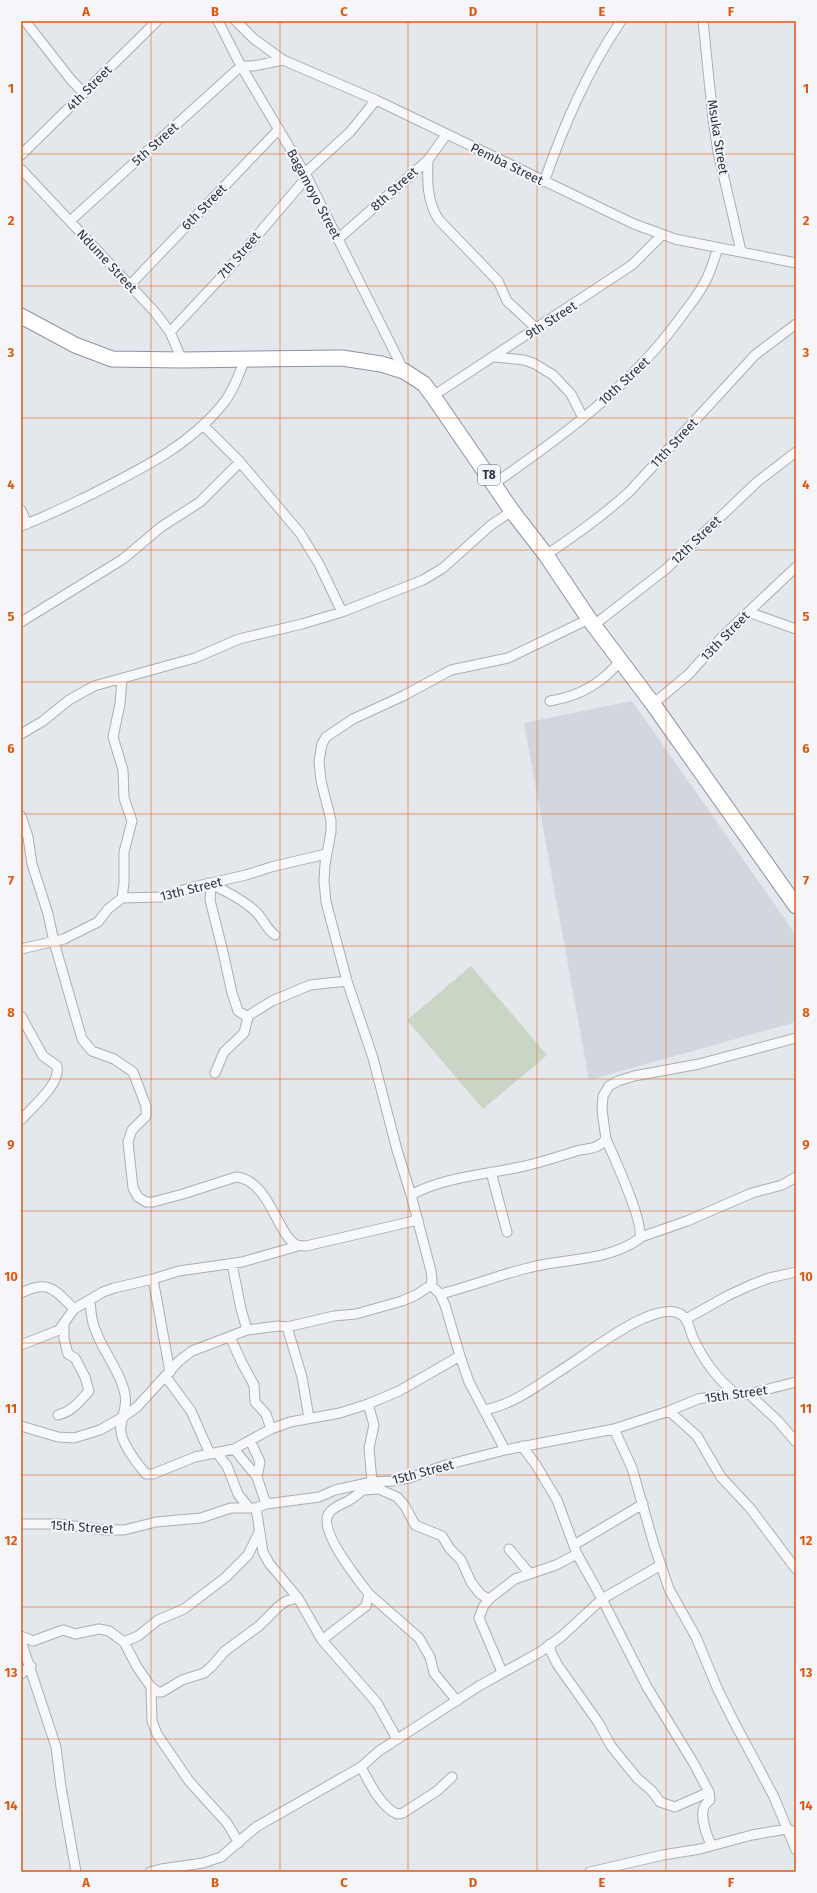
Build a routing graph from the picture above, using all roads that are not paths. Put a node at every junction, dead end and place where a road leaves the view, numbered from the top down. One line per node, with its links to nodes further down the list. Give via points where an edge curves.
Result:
1 (25, 21): 9 (street)
2 (157, 21): 9 (street, 4th Street)
3 (218, 21): 8 (street, Bagamoyo Street)
4 (236, 21): 7 (street, Pemba Street, via 254,39)
5 (621, 21): 17 (street, via 585,81 566,122)
6 (703, 21): 22 (street, Msuka Street, via 718,152)
7 (283, 60): 8 (street); 10 (street, Pemba Street)
8 (241, 66): 11 (street, Bagamoyo Street); 18 (street, 5th Street)
9 (84, 93): 13 (street, 4th Street)
10 (376, 100): 12 (street, Pemba Street); 16 (street, 7th Street, via 350,132)
11 (279, 129): 16 (street, Bagamoyo Street); 24 (street, 6th Street)
12 (446, 135): 14 (street, 8th Street); 17 (street, Pemba Street)
13 (21, 154)
14 (428, 160): 20 (street, 8th Street); 27 (street, via 427,180 432,210 498,281 507,302)
15 (21, 170): 18 (street, Ndume Street)
16 (305, 176): 20 (street, Bagamoyo Street); 28 (street, 7th Street, via 226,271)
17 (544, 182): 19 (street, Pemba Street)
18 (70, 221): 24 (street, Ndume Street)
19 (662, 235): 21 (street, Pemba Street); 27 (street, 9th Street, via 632,265)
20 (338, 239): 32 (street, Bagamoyo Street)
21 (718, 248): 22 (street, Pemba Street); 34 (street, 10th Street, via 705,283 662,343 642,365)
22 (741, 251): 23 (street, Pemba Street)
23 (796, 262)
24 (130, 285): 28 (street, Ndume Street)
25 (21, 316): 31 (highway, T8, via 75,345 104,356 127,360)
26 (796, 324): 42 (street, 11th Street, via 755,355 610,510)
27 (537, 329): 29 (street, 9th Street)
28 (170, 332): 31 (street, Ndume Street)
29 (495, 357): 33 (street, 9th Street); 34 (street, via 524,360 553,375 572,394)
30 (245, 359): 31 (highway, T8); 32 (highway, T8, via 342,358 381,364); 35 (street, via 236,382 223,404)
31 (182, 360)
32 (404, 371): 33 (highway, T8, via 424,384)
33 (433, 396): 38 (highway, T8)
34 (583, 418): 38 (street, 10th Street, via 546,448)
35 (202, 425): 37 (street); 41 (street, via 171,450 136,472)
36 (795, 456): 47 (street, 12th Street, via 738,499 666,569)
37 (240, 462): 44 (street, via 300,532); 46 (street, via 200,502 161,527 123,559)
38 (495, 483): 40 (highway, T8)
39 (21, 510): 41 (street)
40 (512, 511): 42 (highway, T8); 44 (street, via 491,525 443,568 423,580)
41 (24, 525)
42 (546, 555): 47 (highway, T8)
43 (796, 567): 45 (street, 13th Street)
44 (342, 612): 50 (street, via 239,639 195,658)
45 (748, 612): 48 (street); 52 (street, 13th Street, via 689,674)
46 (21, 622)
47 (591, 622): 49 (highway, T8); 55 (street, 12th Street, via 508,658 451,670 403,696 353,718 326,737 319,761 321,781 331,820)
48 (796, 630)
49 (620, 662): 51 (street, via 600,681 564,699); 52 (highway, T8)
50 (122, 679): 53 (street, via 94,686 79,693 43,721); 57 (street, via 113,737 123,770 124,798 132,821 124,852)
51 (550, 701)
52 (653, 704): 58 (highway, T8)
53 (21, 734)
54 (22, 821): 60 (street)
55 (326, 854): 56 (street, 13th Street); 62 (street, 12th Street, via 326,902)
56 (210, 884): 57 (street, 13th Street, via 161,897); 59 (street, via 255,911); 64 (street, via 210,900 232,993 238,1011)
57 (122, 898): 60 (street, via 108,909 98,922)
58 (796, 906)
59 (275, 935)
60 (54, 942): 61 (street); 75 (street, via 82,1039 92,1051 126,1065 134,1072 140,1085 147,1112 144,1119 132,1130 128,1142 133,1188 138,1197 146,1202 153,1202 236,1177 241,1178 269,1202 286,1233)
61 (22, 947)
62 (348, 982): 64 (street, via 310,985 272,1001); 71 (street, 12th Street, via 373,1058)
63 (21, 1016): 67 (street, via 43,1056 57,1066 58,1073 44,1095)
64 (248, 1016): 66 (street, via 244,1033 224,1052)
65 (796, 1038): 68 (street, via 699,1064 618,1081 610,1086 603,1096)
66 (215, 1073)
67 (21, 1120)
68 (606, 1139): 69 (street, via 595,1148); 74 (street, via 632,1200)
69 (491, 1172): 71 (street, via 437,1184); 73 (street)
70 (796, 1176): 74 (street, via 782,1186 752,1193 687,1221)
71 (411, 1196): 72 (street, 12th Street)
72 (418, 1220): 75 (street); 80 (street, 12th Street, via 431,1271)
73 (507, 1232)
74 (641, 1237): 82 (street, via 604,1256 528,1268)
75 (298, 1246): 76 (street)
76 (232, 1264): 78 (street, via 179,1271); 88 (street)
77 (796, 1272): 85 (street, via 750,1285)
78 (153, 1279): 83 (street, via 109,1290); 92 (street)
79 (21, 1282): 81 (street)
80 (431, 1285): 82 (street); 87 (street, via 402,1301 356,1314 334,1316)
81 (23, 1292): 84 (street, via 42,1286 50,1287)
82 (440, 1294): 91 (street)
83 (90, 1301): 84 (street); 100 (street, via 94,1328 125,1391)
84 (74, 1309): 86 (street)
85 (686, 1319): 94 (street, via 700,1351 714,1373); 97 (street, via 675,1312 647,1317 597,1344 520,1396 503,1405)
86 (64, 1325): 90 (street, via 54,1333); 99 (street, via 68,1354 75,1358 86,1377 89,1391 75,1408)
87 (287, 1327): 88 (street); 101 (street, via 302,1377)
88 (247, 1330): 89 (street)
89 (230, 1337): 92 (street, via 192,1351 179,1361); 103 (street, via 254,1385 255,1402 265,1412)
90 (21, 1345)
91 (460, 1356): 96 (street, via 399,1391); 97 (street)
92 (168, 1375): 100 (street); 110 (street, via 191,1411)
93 (796, 1382): 95 (street, 15th Street)
94 (735, 1394): 95 (street, 15th Street); 98 (street, 15th Street, via 698,1399)
95 (749, 1394): 106 (street)
96 (368, 1404): 101 (street, via 340,1413); 112 (street, via 374,1425 369,1448)
97 (485, 1410): 109 (street)
98 (669, 1411): 104 (street, 15th Street); 123 (street, via 697,1436 721,1477 750,1508)
99 (58, 1415)
100 (123, 1418): 102 (street, via 100,1430 74,1438 58,1437); 110 (street, via 121,1434 126,1446 146,1474 153,1474 195,1457)
101 (309, 1418): 103 (street)
102 (21, 1426)
103 (271, 1429): 105 (street)
104 (614, 1429): 107 (street, 15th Street); 115 (street, via 632,1468)
105 (250, 1440): 108 (street); 111 (street, via 260,1462)
106 (796, 1442)
107 (522, 1446): 109 (street, 15th Street); 119 (street, via 557,1500)
108 (234, 1449): 110 (street); 111 (street)
109 (505, 1450): 112 (street, 15th Street, via 446,1465 410,1478)
110 (213, 1454): 116 (street, via 227,1466 238,1494)
111 (257, 1477): 114 (street)
112 (372, 1482): 113 (street); 114 (street, 15th Street, via 335,1490 319,1497)
113 (363, 1490): 125 (street, via 330,1512 326,1525 334,1543); 128 (street, via 379,1489 398,1496 415,1525 442,1536 461,1560 471,1582 480,1594)
114 (266, 1504): 116 (street, 15th Street)
115 (643, 1504): 119 (street); 122 (street)
116 (252, 1508): 117 (street, 15th Street, via 231,1508 201,1518 156,1522 124,1530 58,1524); 118 (street)
117 (21, 1524)
118 (259, 1532): 126 (street, via 263,1552 269,1563); 131 (street, via 248,1555 226,1577 184,1609 158,1620 138,1636)
119 (574, 1545): 121 (street)
120 (509, 1548): 124 (street)
121 (577, 1554): 124 (street); 127 (street)
122 (661, 1565): 127 (street); 142 (street, via 669,1589 696,1637 718,1690 774,1797)
123 (796, 1569)
124 (530, 1574): 128 (street, via 515,1579)
125 (370, 1594): 129 (street, via 366,1606); 137 (street, via 419,1638 430,1657 434,1673)
126 (298, 1598): 129 (street); 136 (street, via 286,1601 278,1607 259,1626 225,1651 204,1673 182,1680 162,1692)
127 (602, 1599): 132 (street); 141 (street, via 647,1687)
128 (489, 1600): 134 (street, via 479,1618)
129 (322, 1640): 138 (street, via 377,1703)
130 (22, 1641): 131 (street, via 33,1641 63,1630 75,1634 99,1630 109,1631); 133 (street)
131 (124, 1642): 136 (street)
132 (550, 1644): 134 (street, via 534,1656); 141 (street, via 557,1664 611,1746 660,1802 675,1807)
133 (31, 1666): 135 (street); 147 (street, via 56,1747)
134 (502, 1672): 137 (street)
135 (21, 1674)
136 (151, 1687): 144 (street, via 152,1721 157,1734 189,1780 227,1823)
137 (456, 1701): 138 (street)
138 (397, 1739): 139 (street)
139 (361, 1767): 140 (street, via 386,1805 397,1814 403,1813 437,1791); 144 (street, via 256,1827)
140 (452, 1778)
141 (709, 1792): 145 (street, via 710,1800 703,1812 706,1833)
142 (786, 1829): 143 (street); 145 (street); 146 (street)
143 (796, 1832)
144 (239, 1842): 148 (street, via 214,1860)
145 (711, 1845): 149 (street)
146 (796, 1850)
147 (76, 1872)
148 (150, 1872)
149 (590, 1872)

